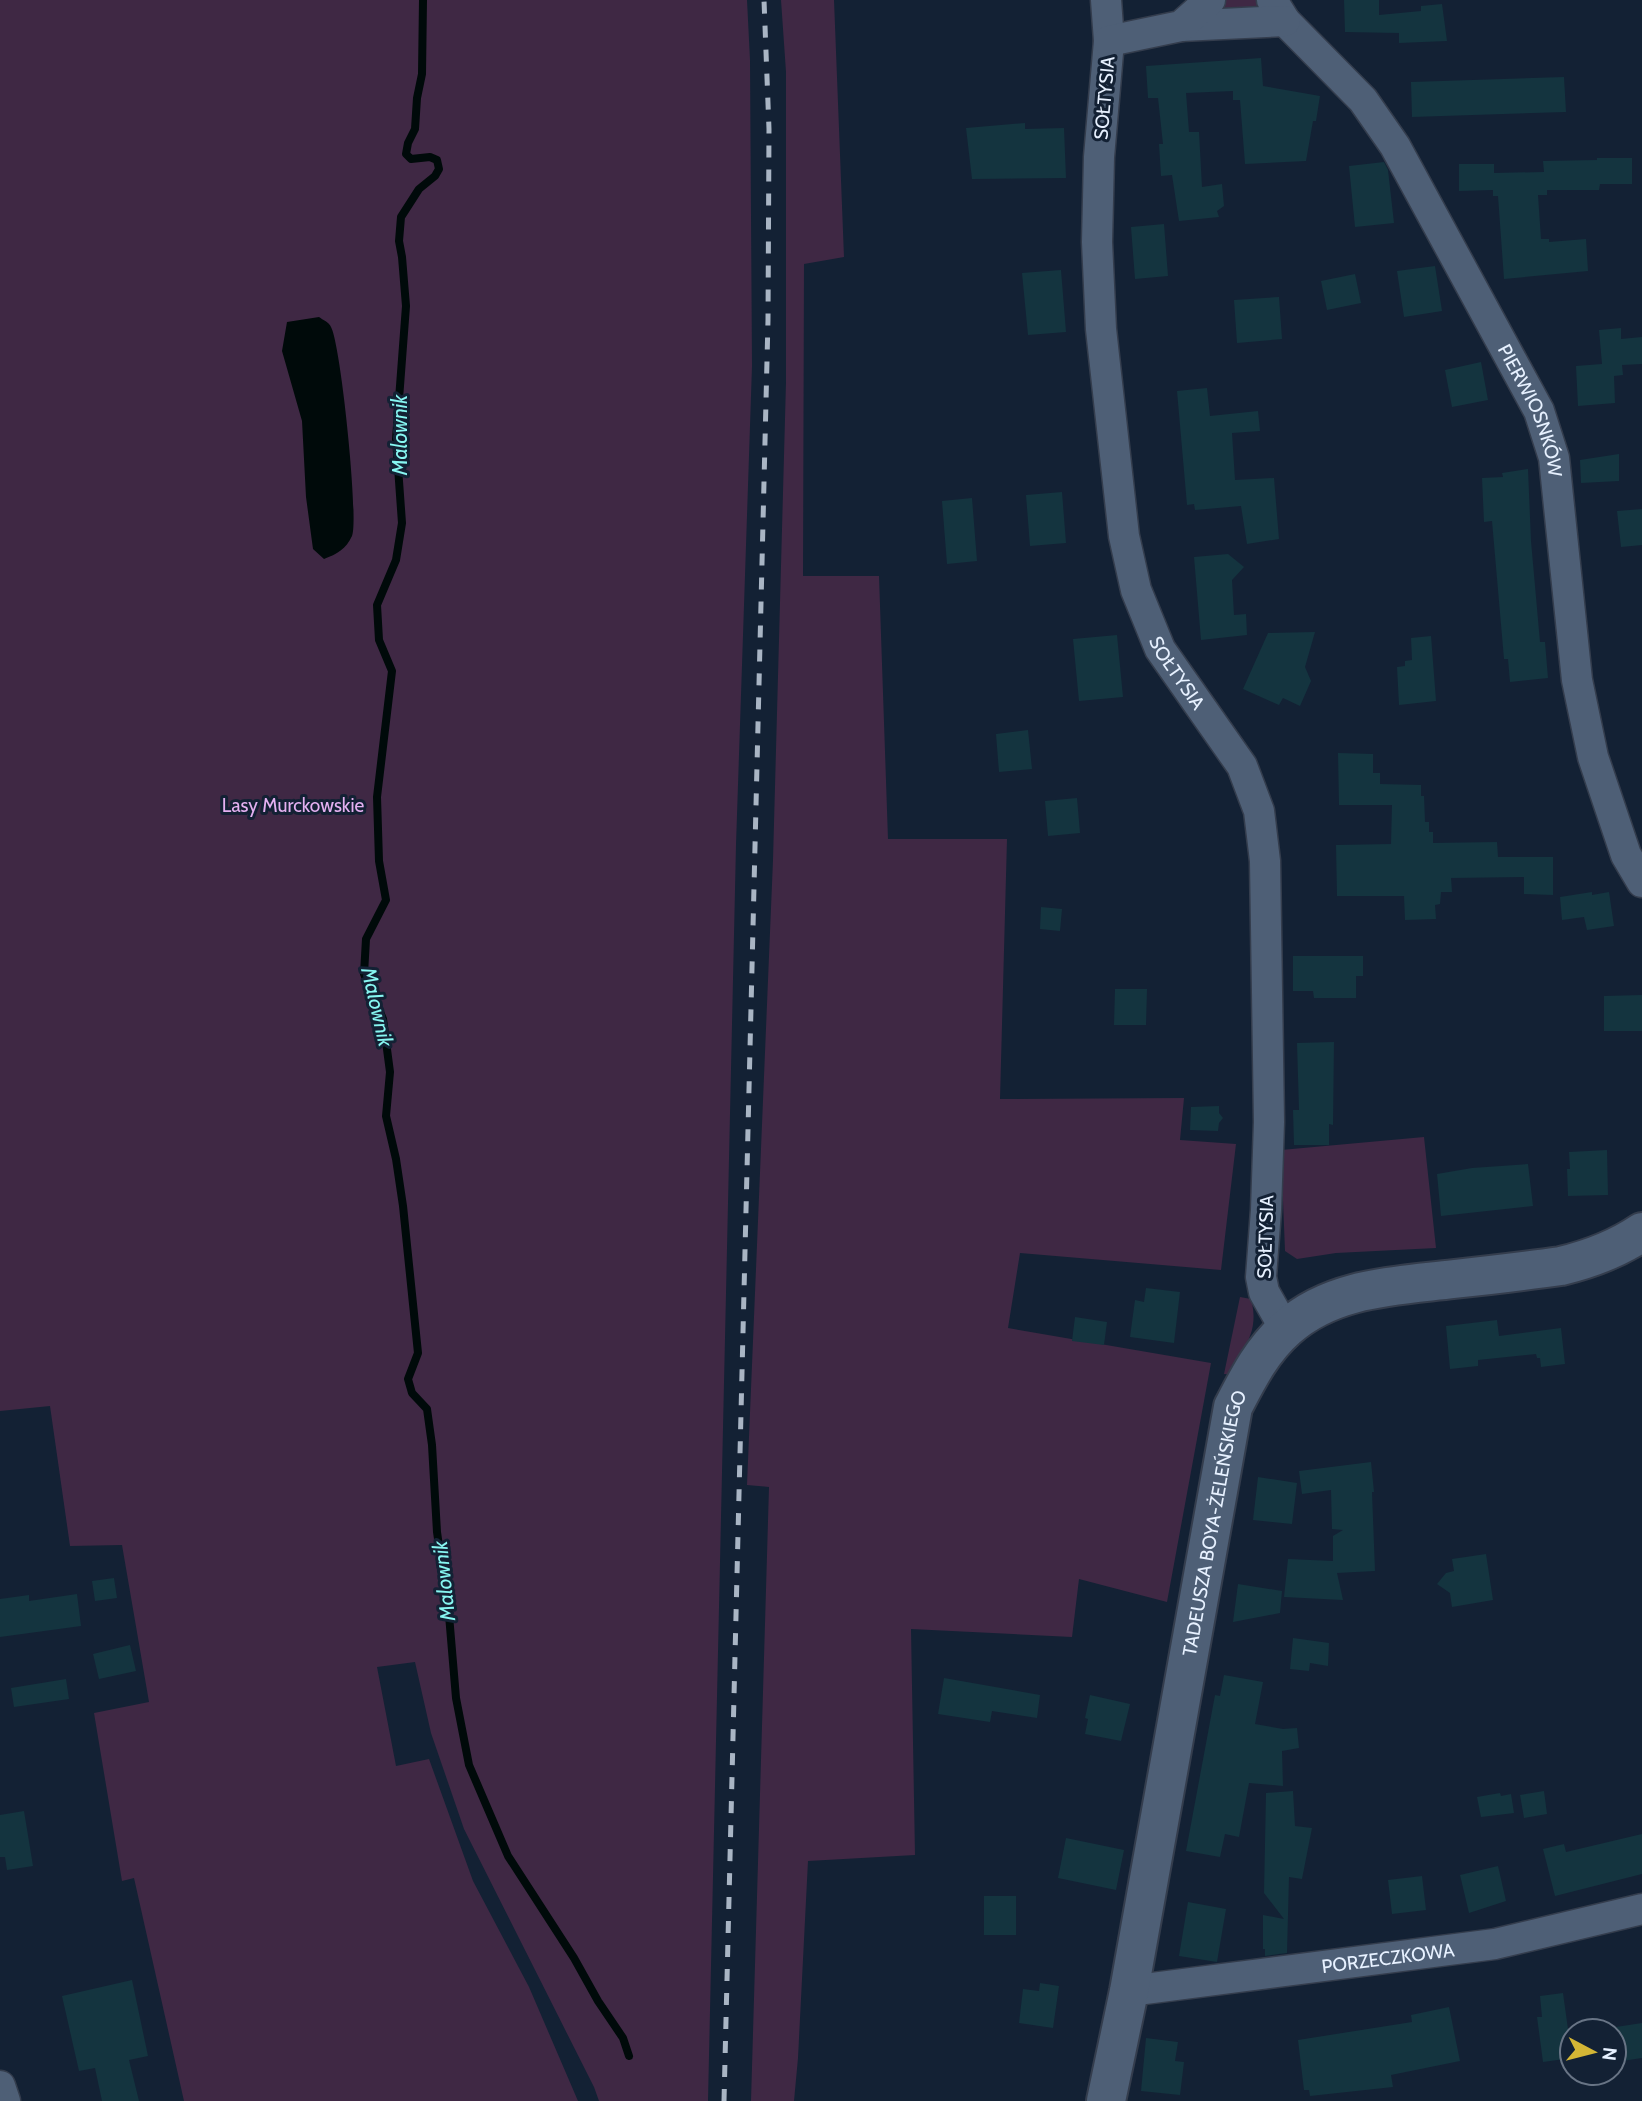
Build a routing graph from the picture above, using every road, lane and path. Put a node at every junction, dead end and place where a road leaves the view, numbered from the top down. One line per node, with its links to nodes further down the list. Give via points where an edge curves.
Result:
1 (1106, 0): 5 (street, SOŁTYSIA)
2 (1210, 0): 4 (street)
3 (1278, 10): 4 (street); 6 (street, PIERWIOSNKÓW, via 1363,100 1395,146 1539,411 1554,457 1577,680 1593,757 1626,855)
4 (1181, 26): 5 (street)
5 (1109, 41): 8 (street, SOŁTYSIA, via 1097,242 1101,329 1124,536 1136,590 1160,649 1242,766 1259,811 1265,861 1269,1122 1261,1277 1264,1292)
6 (1642, 882)
7 (1642, 1232): 8 (street, TADEUSZA BOYA-ŻELEŃSKIEGO, via 1611,1250 1561,1266 1361,1291 1336,1298)
8 (1285, 1329): 10 (street, TADEUSZA BOYA-ŻELEŃSKIEGO, via 1250,1373 1233,1408)
9 (1642, 1909): 10 (street, PORZECZKOWA, via 1495,1944)
10 (1129, 1991): 13 (street, TADEUSZA BOYA-ŻELEŃSKIEGO)
11 (0, 2086): 12 (street)
12 (5, 2101)
13 (1106, 2101)

